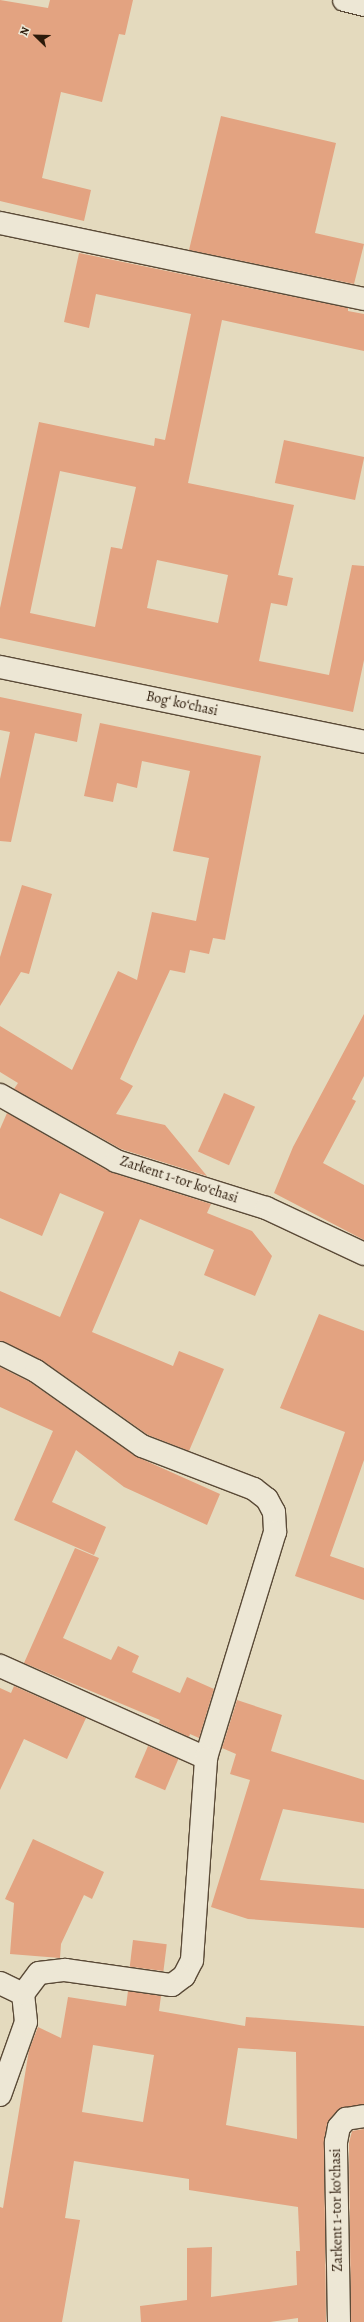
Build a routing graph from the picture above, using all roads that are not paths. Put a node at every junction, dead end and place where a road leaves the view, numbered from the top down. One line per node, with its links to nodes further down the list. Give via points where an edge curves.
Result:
1 (344, 0): 2 (street)
2 (364, 5)
3 (0, 223): 4 (street)
4 (364, 299)
5 (0, 667): 6 (street, Bogʻ koʻchasi)
6 (364, 742)
7 (0, 1095): 8 (street, Zarkent 1-tor koʻchasi, via 116,1161 266,1208)
8 (364, 1254)
9 (0, 1353): 11 (street, via 36,1371 142,1446 254,1489 267,1499 274,1512 275,1532)
10 (0, 1666): 11 (street)
11 (206, 1758): 13 (street, via 192,1960 184,1976 172,1985 65,1970 47,1970 32,1979)
12 (0, 1983): 13 (street)
13 (23, 1994): 14 (street, via 26,2022)
14 (0, 2095)
15 (364, 2116): 16 (street, Zarkent 1-tor koʻchasi, via 346,2119 339,2127 336,2142)
16 (339, 2322)

